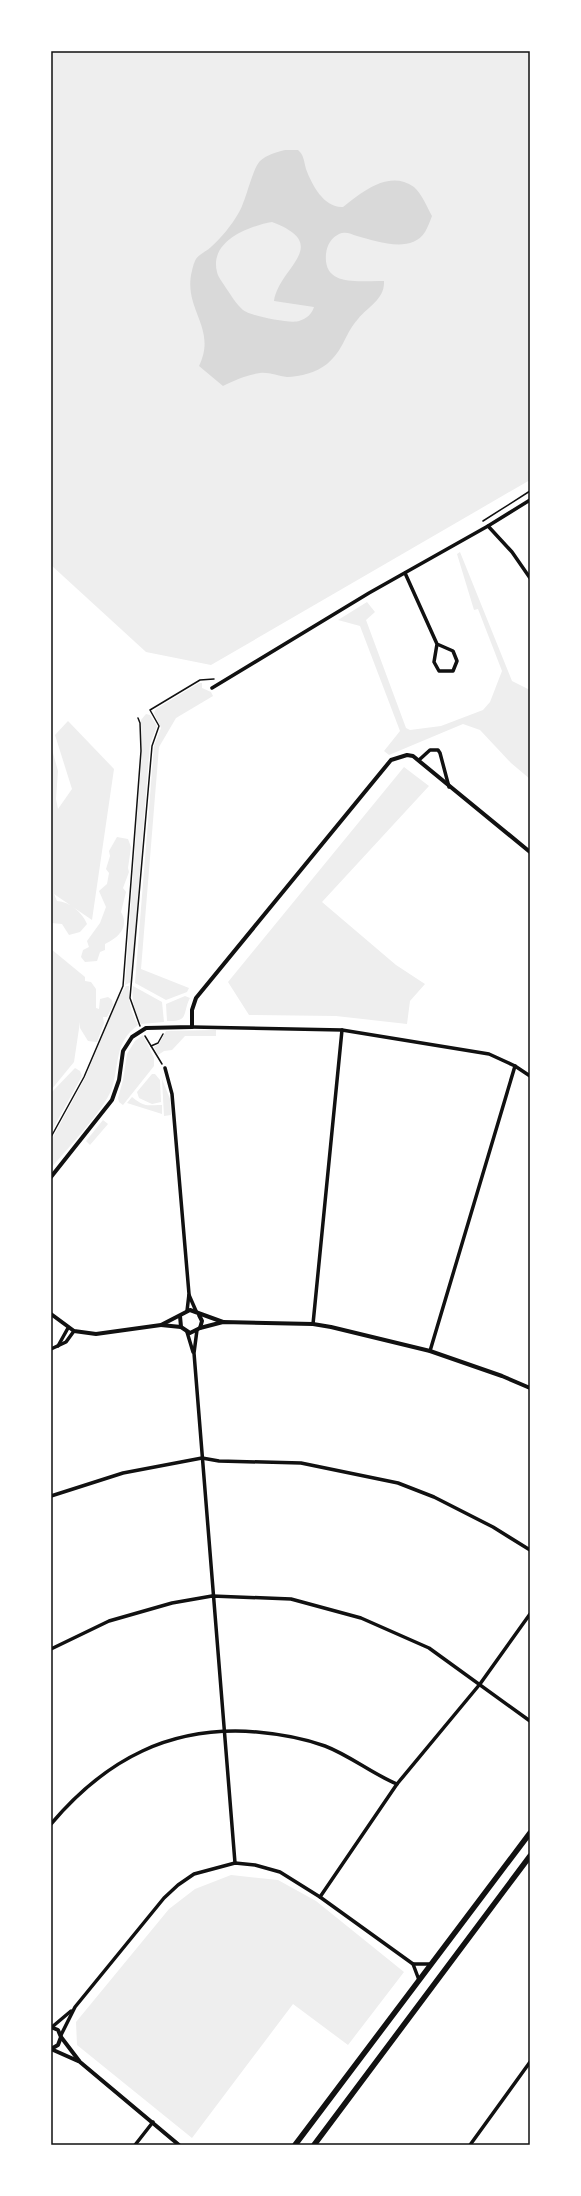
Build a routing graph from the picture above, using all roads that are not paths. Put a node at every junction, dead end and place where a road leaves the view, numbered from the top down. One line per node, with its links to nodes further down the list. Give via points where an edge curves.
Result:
1 (530, 500): 2 (street)
2 (488, 526): 3 (street); 4 (street, via 512,552)
3 (404, 573): 5 (street); 6 (street)
4 (530, 578)
5 (437, 644): 5 (street, via 453,651 457,661 453,670 439,671 434,662)
6 (212, 688)
7 (419, 760): 8 (street); 8 (street, via 430,750 438,750); 10 (street, via 407,755 391,760 196,998 192,1010)
8 (449, 787): 9 (street)
9 (530, 852)
10 (192, 1026): 11 (street); 15 (street, via 142,1029 132,1037 126,1045 112,1100)
11 (342, 1030): 12 (street, via 479,1052 497,1056); 23 (street)
12 (515, 1066): 14 (street); 31 (street)
13 (165, 1068): 16 (street, via 172,1094)
14 (530, 1076)
15 (51, 1177)
16 (189, 1294): 17 (street); 18 (street)
17 (187, 1311): 18 (street); 20 (street)
18 (197, 1313): 21 (street); 26 (street, via 202,1321)
19 (51, 1314): 25 (street)
20 (180, 1316): 22 (street); 24 (street)
21 (223, 1322): 23 (street); 26 (street)
22 (161, 1324): 24 (street); 27 (street, via 96,1334)
23 (313, 1324): 31 (street)
24 (180, 1327): 28 (street)
25 (68, 1328): 27 (street); 29 (street)
26 (198, 1329): 28 (street); 32 (street)
27 (74, 1331): 29 (street, via 66,1342)
28 (187, 1332): 32 (street)
29 (58, 1346): 30 (street)
30 (51, 1349)
31 (430, 1351): 33 (street)
32 (194, 1353): 34 (street)
33 (530, 1388)
34 (202, 1458): 35 (street, via 122,1473); 36 (street, via 218,1461 300,1463 398,1483 434,1497 494,1527); 37 (street)
35 (51, 1496)
36 (530, 1550)
37 (212, 1596): 39 (street, via 172,1603 109,1621); 40 (street, via 290,1599 361,1618 429,1648); 42 (street)
38 (530, 1614): 40 (street)
39 (51, 1649)
40 (480, 1684): 41 (street); 43 (street)
41 (530, 1721)
42 (224, 1730): 43 (street, via 283,1735 325,1746); 44 (street, via 182,1736 128,1758 89,1784); 47 (street)
43 (398, 1784): 48 (street)
44 (51, 1824)
45 (530, 1833): 50 (main road)
46 (530, 1856): 62 (main road)
47 (235, 1863): 48 (street, via 280,1872); 52 (street, via 194,1874 178,1885 164,1898)
48 (320, 1897): 49 (street)
49 (412, 1964): 50 (street); 51 (street)
50 (432, 1964): 51 (main road)
51 (419, 1980): 61 (main road)
52 (75, 2007): 53 (street); 54 (street)
53 (51, 2027): 54 (street, via 58,2030)
54 (61, 2036): 55 (street, via 58,2045); 56 (street)
55 (51, 2049): 56 (street)
56 (80, 2062): 58 (street)
57 (530, 2062): 63 (street)
58 (153, 2122): 59 (street); 60 (street)
59 (135, 2145)
60 (179, 2145)
61 (295, 2145)
62 (314, 2145)
63 (470, 2145)

